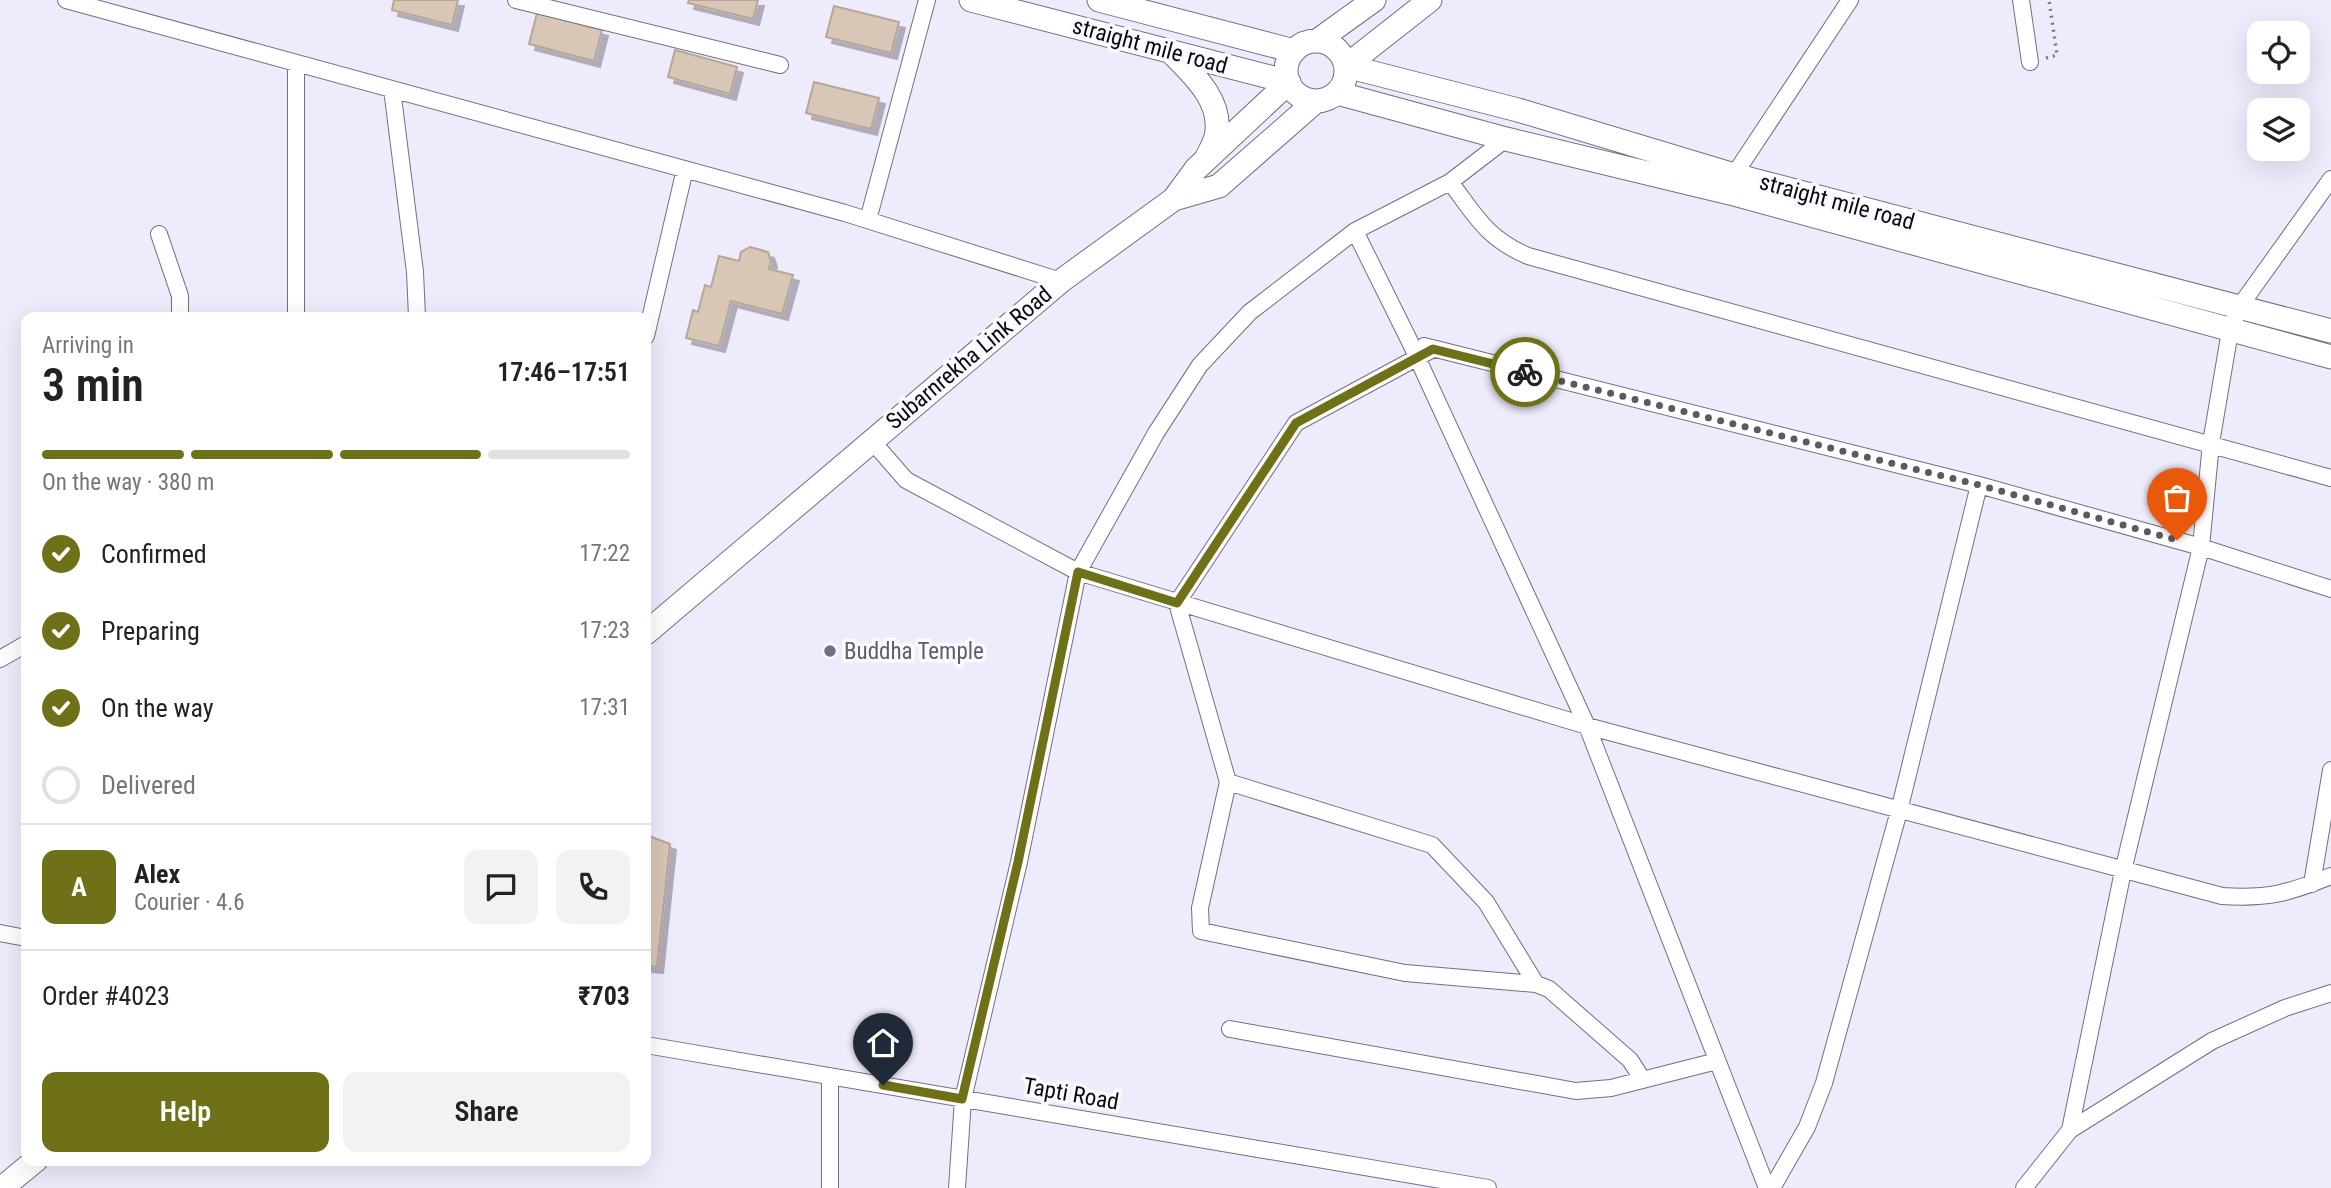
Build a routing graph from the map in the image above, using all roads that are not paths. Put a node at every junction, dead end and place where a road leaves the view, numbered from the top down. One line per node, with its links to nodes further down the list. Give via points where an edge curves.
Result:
1 (66, 0): 14 (street)
2 (516, 0): 15 (street)
3 (927, 0): 27 (street)
4 (971, 0): 12 (street, straight mile road)
5 (1099, 0): 11 (street, straight mile road)
6 (1374, 0): 10 (street)
7 (1430, 0): 16 (street)
8 (1850, 0): 23 (street)
9 (2021, 0): 13 (street)
10 (1317, 41): 11 (street); 16 (street, via 1337,49)
11 (1294, 51): 17 (street, via 1286,68)
12 (1171, 52): 17 (street, straight mile road); 21 (street, via 1199,80 1213,103 1218,122)
13 (2030, 62)
14 (296, 63): 18 (street); 33 (street)
15 (780, 65)
16 (1346, 66): 19 (street, via 1345,81); 23 (street, straight mile road, via 1518,110)
17 (1289, 82): 19 (street, straight mile road, via 1301,97); 21 (street, Subarnrekha Link Road)
18 (392, 89): 22 (street); 34 (street)
19 (1326, 97): 20 (street, straight mile road, via 1370,103); 26 (street, via 1219,186)
20 (1506, 139): 24 (street); 36 (street, straight mile road, via 1730,193)
21 (1206, 160): 26 (street, Subarnrekha Link Road)
22 (685, 169): 27 (street); 35 (street)
23 (1734, 175): 31 (street, straight mile road)
24 (1450, 182): 28 (street); 43 (street, via 1488,232 1528,256)
25 (2329, 185): 31 (street)
26 (1174, 199): 30 (street, Subarnrekha Link Road)
27 (868, 220): 30 (street)
28 (1355, 231): 38 (street); 47 (street, via 1250,312 1200,365 1156,432)
29 (159, 234): 32 (street, via 180,296)
30 (1061, 281): 42 (street, Subarnrekha Link Road)
31 (2240, 306): 36 (street); 37 (street, straight mile road)
32 (180, 312)
33 (296, 312)
34 (417, 312)
35 (651, 315)
36 (2231, 331): 40 (street, straight mile road); 43 (street)
37 (2331, 331)
38 (1410, 342): 39 (street); 41 (street)
39 (1433, 349): 41 (street); 45 (street)
40 (2331, 357)
41 (1417, 359): 49 (street, via 1296,423); 53 (street)
42 (872, 441): 47 (street, via 906,480); 50 (street, Subarnrekha Link Road)
43 (2211, 443): 44 (street); 46 (street)
44 (2331, 478)
45 (1979, 485): 46 (street); 56 (street)
46 (2202, 547): 48 (street); 57 (street)
47 (1078, 572): 49 (street); 69 (street, via 1018,862)
48 (2331, 589)
49 (1177, 603): 53 (street); 55 (street)
50 (651, 629)
51 (21, 646): 52 (street)
52 (0, 659)
53 (1587, 726): 56 (street); 66 (street)
54 (2331, 770): 59 (street)
55 (1228, 782): 62 (street, via 1432,845 1486,902); 62 (street, via 1200,908 1200,931 1405,974)
56 (1899, 811): 57 (street); 77 (street, via 1824,1083 1807,1127)
57 (2123, 871): 59 (street, via 2222,897 2255,898); 70 (street)
58 (2331, 876): 59 (street)
59 (2312, 884)
60 (0, 933): 61 (street)
61 (21, 937)
62 (1536, 984): 68 (street, via 1549,989 1630,1060)
63 (2331, 993): 70 (street, via 2211,1041)
64 (1230, 1029): 68 (street, via 1576,1091)
65 (651, 1046): 67 (street, Tapti Road)
66 (1717, 1061): 68 (street); 76 (street)
67 (830, 1076): 69 (street, Tapti Road); 73 (street)
68 (1643, 1080)
69 (962, 1099): 74 (street); 75 (street, Tapti Road)
70 (2070, 1130): 78 (street)
71 (29, 1166): 72 (street)
72 (2, 1188)
73 (830, 1188)
74 (957, 1188)
75 (1488, 1188)
76 (1766, 1188)
77 (1772, 1188)
78 (2024, 1188)

